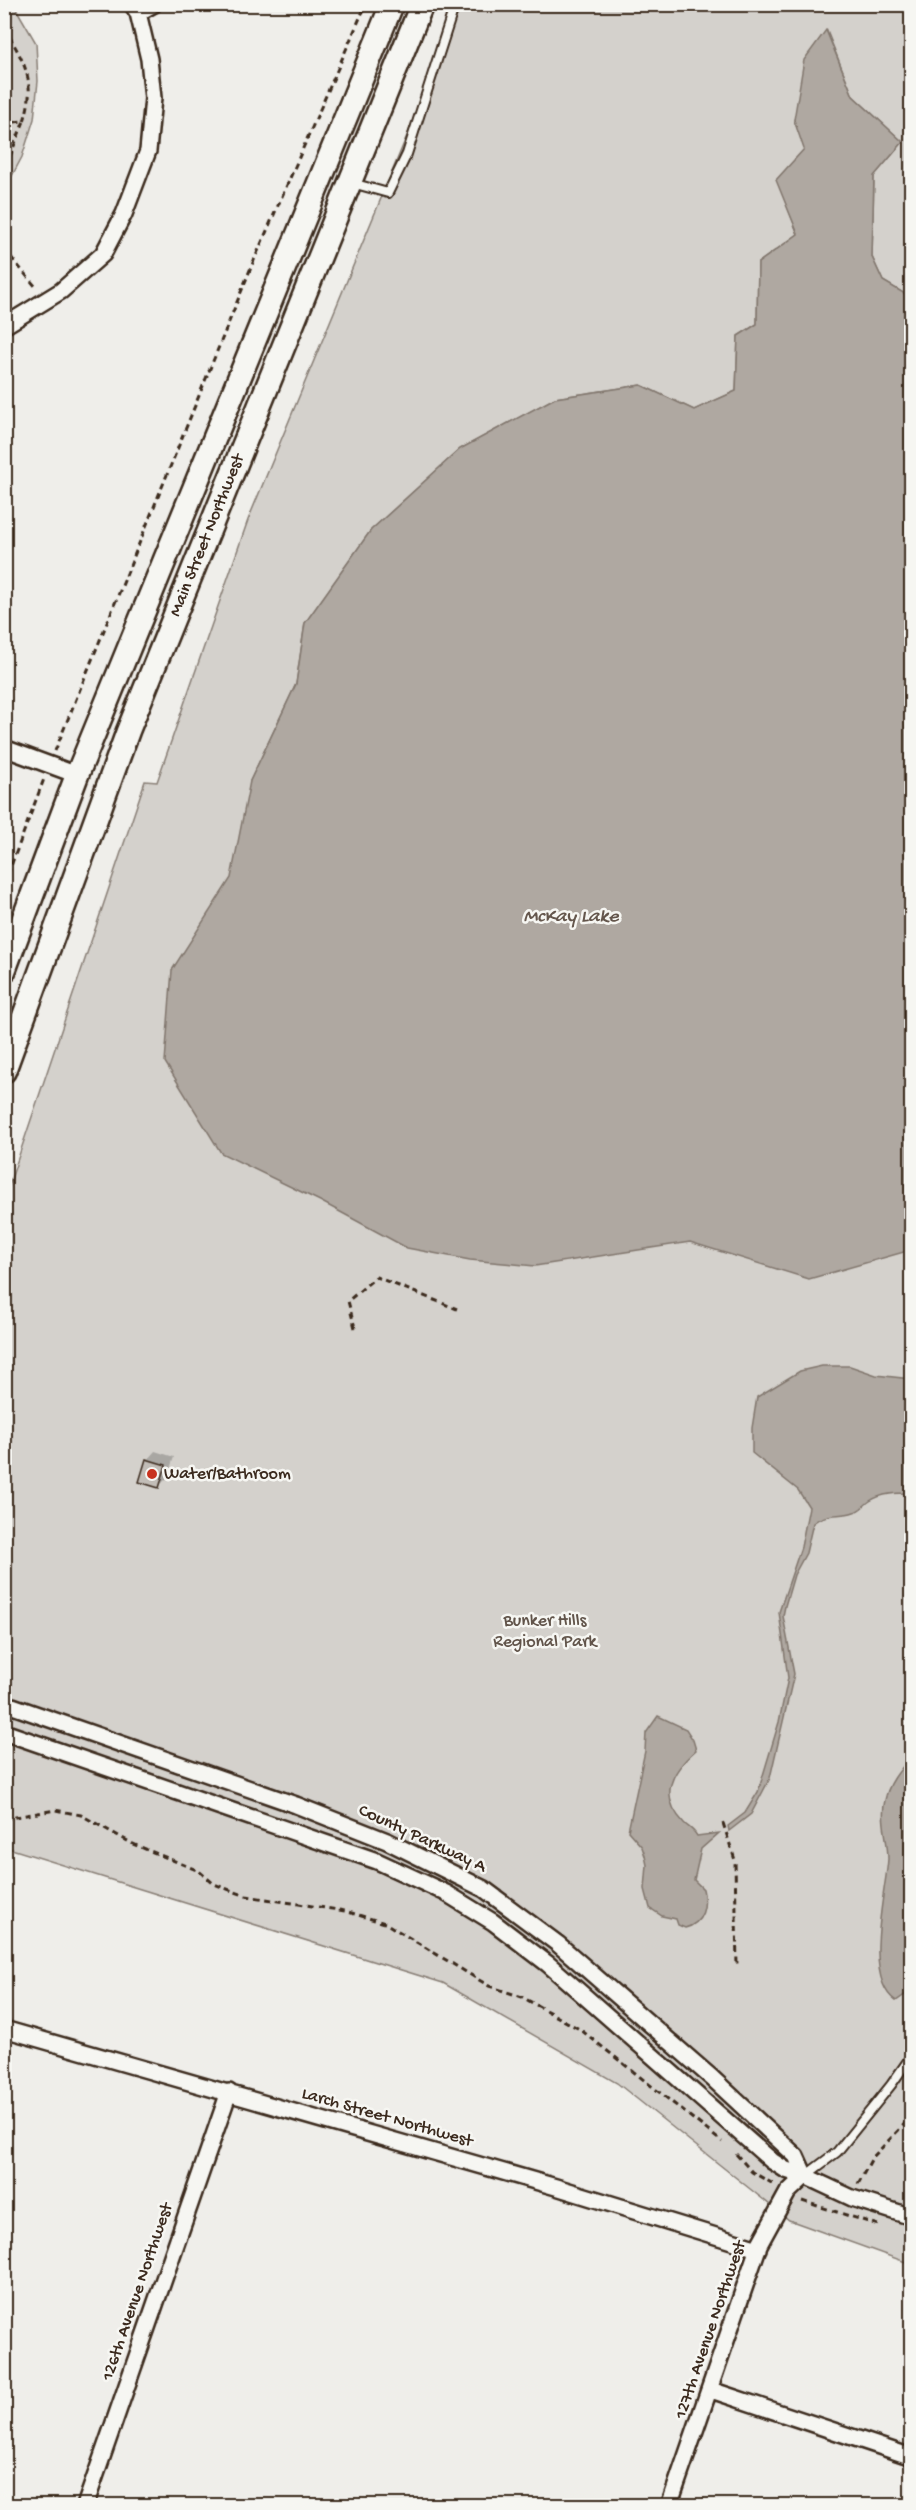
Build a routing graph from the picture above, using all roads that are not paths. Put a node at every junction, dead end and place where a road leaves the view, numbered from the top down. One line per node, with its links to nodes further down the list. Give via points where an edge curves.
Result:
1 (154, 4): 5 (street)
2 (392, 4): 9 (main road, Main Street Northwest)
3 (422, 4): 6 (main road, Main Street Northwest)
4 (455, 4): 6 (lane, via 407,154 388,193)
5 (135, 9): 7 (street, via 149,59 153,98 148,151 124,214 103,254 46,301)
6 (349, 182): 11 (main road, Main Street Northwest, via 128,731)
7 (4, 326)
8 (4, 748): 9 (street)
9 (77, 775): 10 (main road, Main Street Northwest)
10 (4, 971)
11 (4, 1071)
12 (4, 1703): 17 (street, County Parkway A, via 387,1840 484,1889 558,1944 712,2078 796,2156)
13 (4, 1732): 17 (street, via 377,1861 446,1893 493,1922 548,1964 772,2161)
14 (4, 2029): 16 (street, Larch Street Northwest)
15 (912, 2055): 17 (lane, via 837,2152)
16 (229, 2092): 19 (street, Larch Street Northwest); 22 (street, 126th Avenue Northwest)
17 (805, 2176): 18 (street, via 852,2198); 19 (street, 127th Avenue Northwest, via 788,2192)
18 (912, 2217)
19 (758, 2249): 20 (street, 127th Avenue Northwest)
20 (711, 2390): 21 (street); 23 (street, 127th Avenue Northwest)
21 (912, 2457)
22 (85, 2505)
23 (669, 2505)

